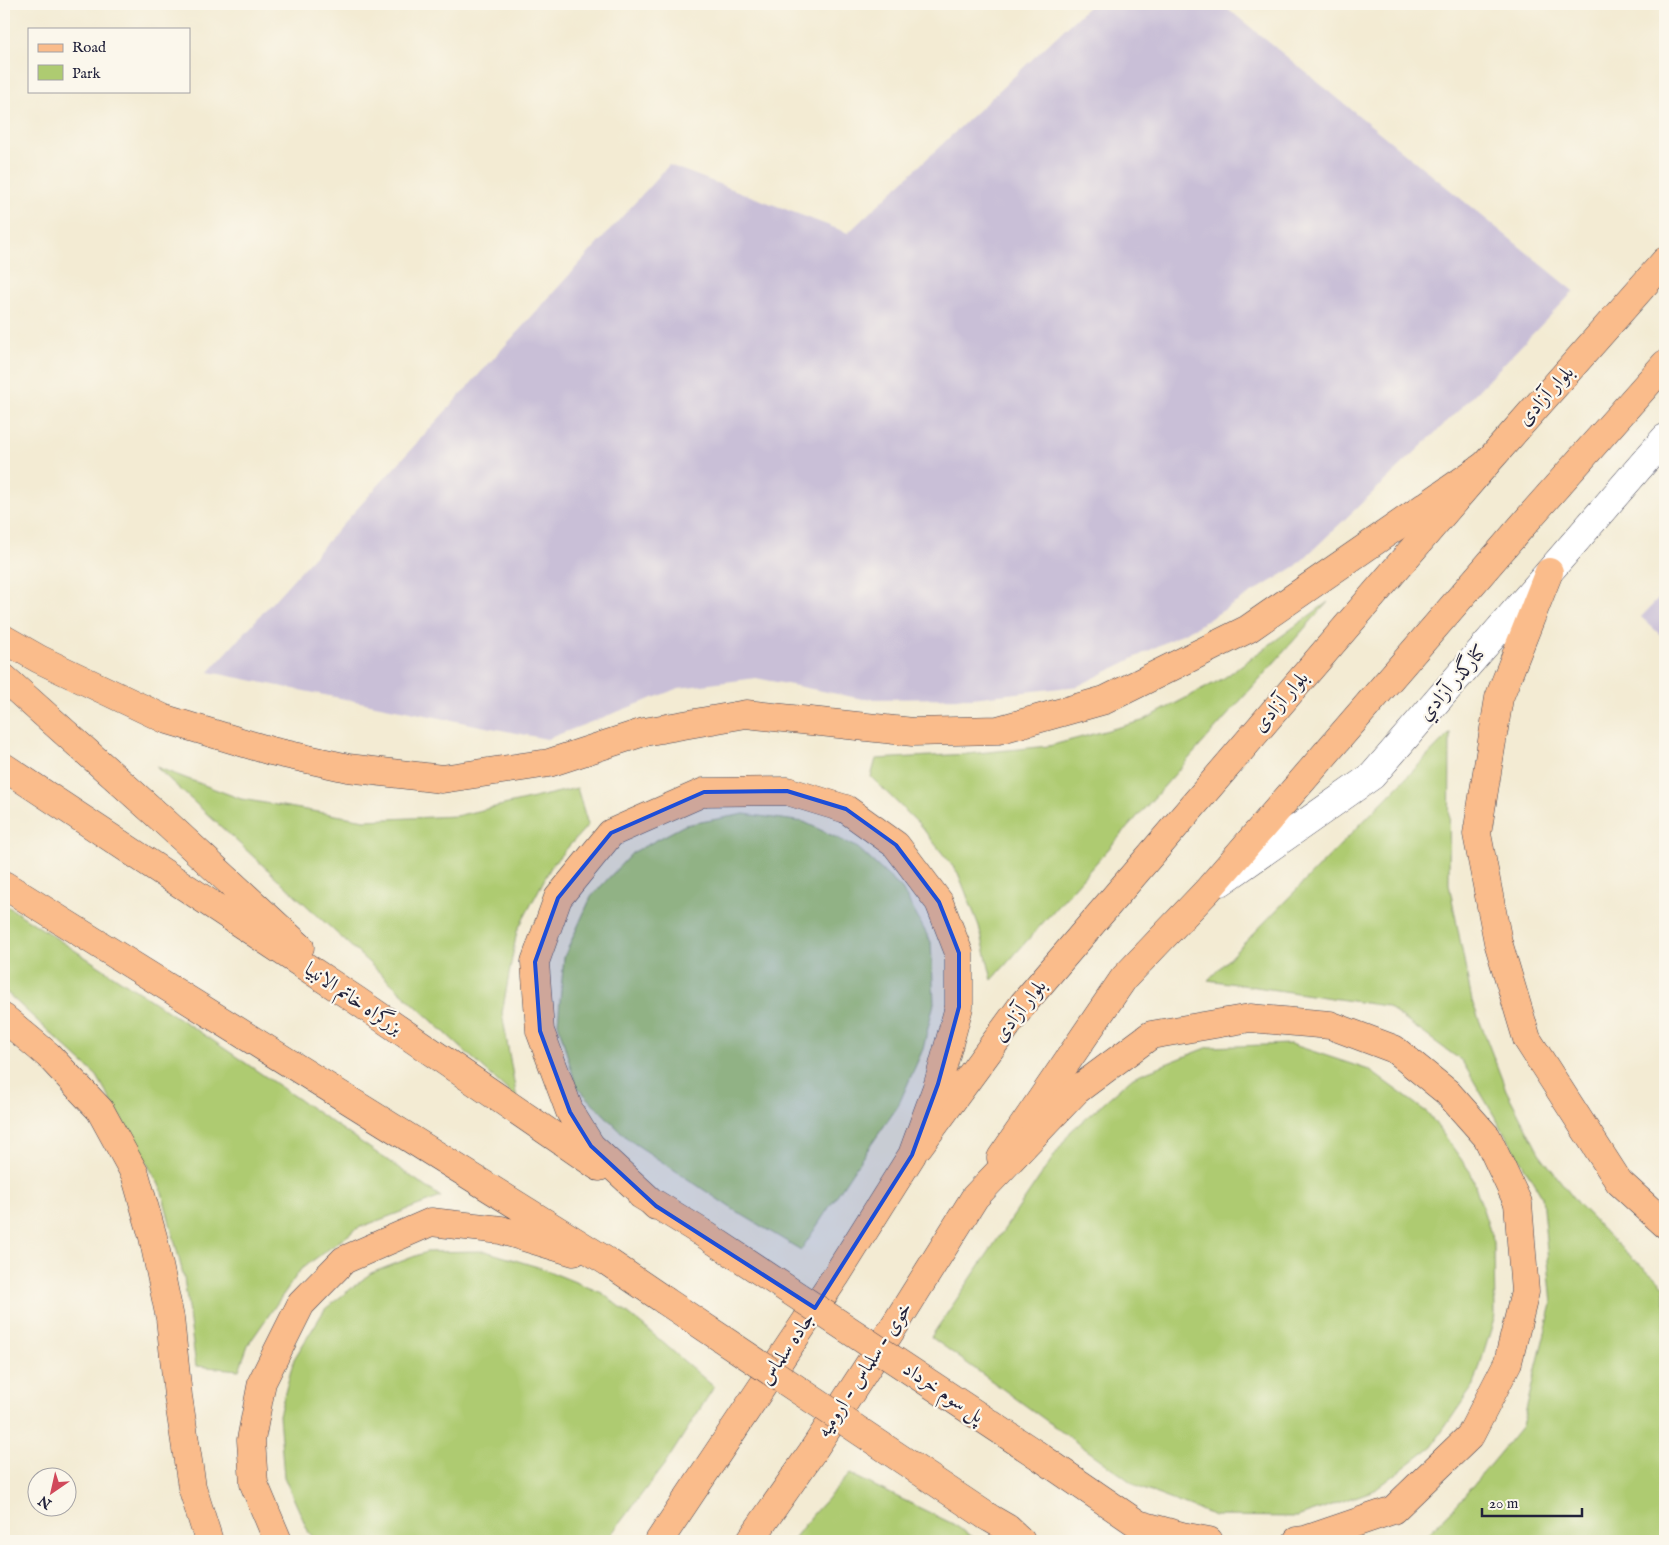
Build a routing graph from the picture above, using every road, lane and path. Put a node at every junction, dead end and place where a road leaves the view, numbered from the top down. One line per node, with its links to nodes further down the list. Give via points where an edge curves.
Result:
1 (1665, 261): 4 (main road, بلوار آزادی)
2 (1665, 364): 10 (main road)
3 (1665, 438): 5 (street, کنارگذر آزادي)
4 (1485, 465): 6 (main road, via 1248,629 1105,700 998,730 912,732 746,714 644,732 549,763 442,779 348,768 271,751 165,719); 13 (main road, بلوار آزادی, via 1023,1004)
5 (1549, 572): 10 (street, کنارگذر آزادي, via 1372,776); 16 (main road, via 1499,698 1477,834 1498,942 1527,1039 1619,1182)
6 (4, 639)
7 (4, 678): 11 (main road, via 164,820)
8 (4, 768): 11 (main road, بزرگراه خاتم الانبیا)
9 (4, 884): 18 (main road)
10 (1207, 891): 14 (main road, via 1124,978)
11 (356, 1000): 15 (main road, بزرگراه خاتم الانبیا)
12 (4, 1018): 21 (main road, via 48,1055 100,1110 135,1174 153,1236 170,1318 192,1487)
13 (912, 1155): 15 (main road, via 938,1084 959,1007 959,953 939,902 896,845 846,809 788,791 704,792 611,833 558,898 535,962 540,1031 570,1112 591,1146); 23 (main road, جاده سلماس, via 836,1276)
14 (975, 1197): 24 (main road, خوی - سلماس - ارومیه, via 812,1452); 27 (main road, via 1077,1090 1151,1035 1250,1018 1330,1025 1394,1049 1447,1092 1487,1137 1518,1203 1525,1292 1508,1362 1470,1436 1393,1510)
15 (656, 1206): 17 (main road, بزرگراه خاتم الانبیا)
16 (1665, 1224)
17 (701, 1232): 19 (main road, پل سوم خرداد, bridge)
18 (608, 1262): 20 (main road, bridge); 22 (main road, via 501,1230 431,1222 344,1260 300,1304 262,1382 251,1440 254,1484)
19 (1138, 1524): 25 (main road); 26 (main road)
20 (1010, 1532)
21 (209, 1541)
22 (278, 1541)
23 (659, 1541)
24 (750, 1541)
25 (1173, 1541)
26 (1209, 1541)
27 (1297, 1541)

